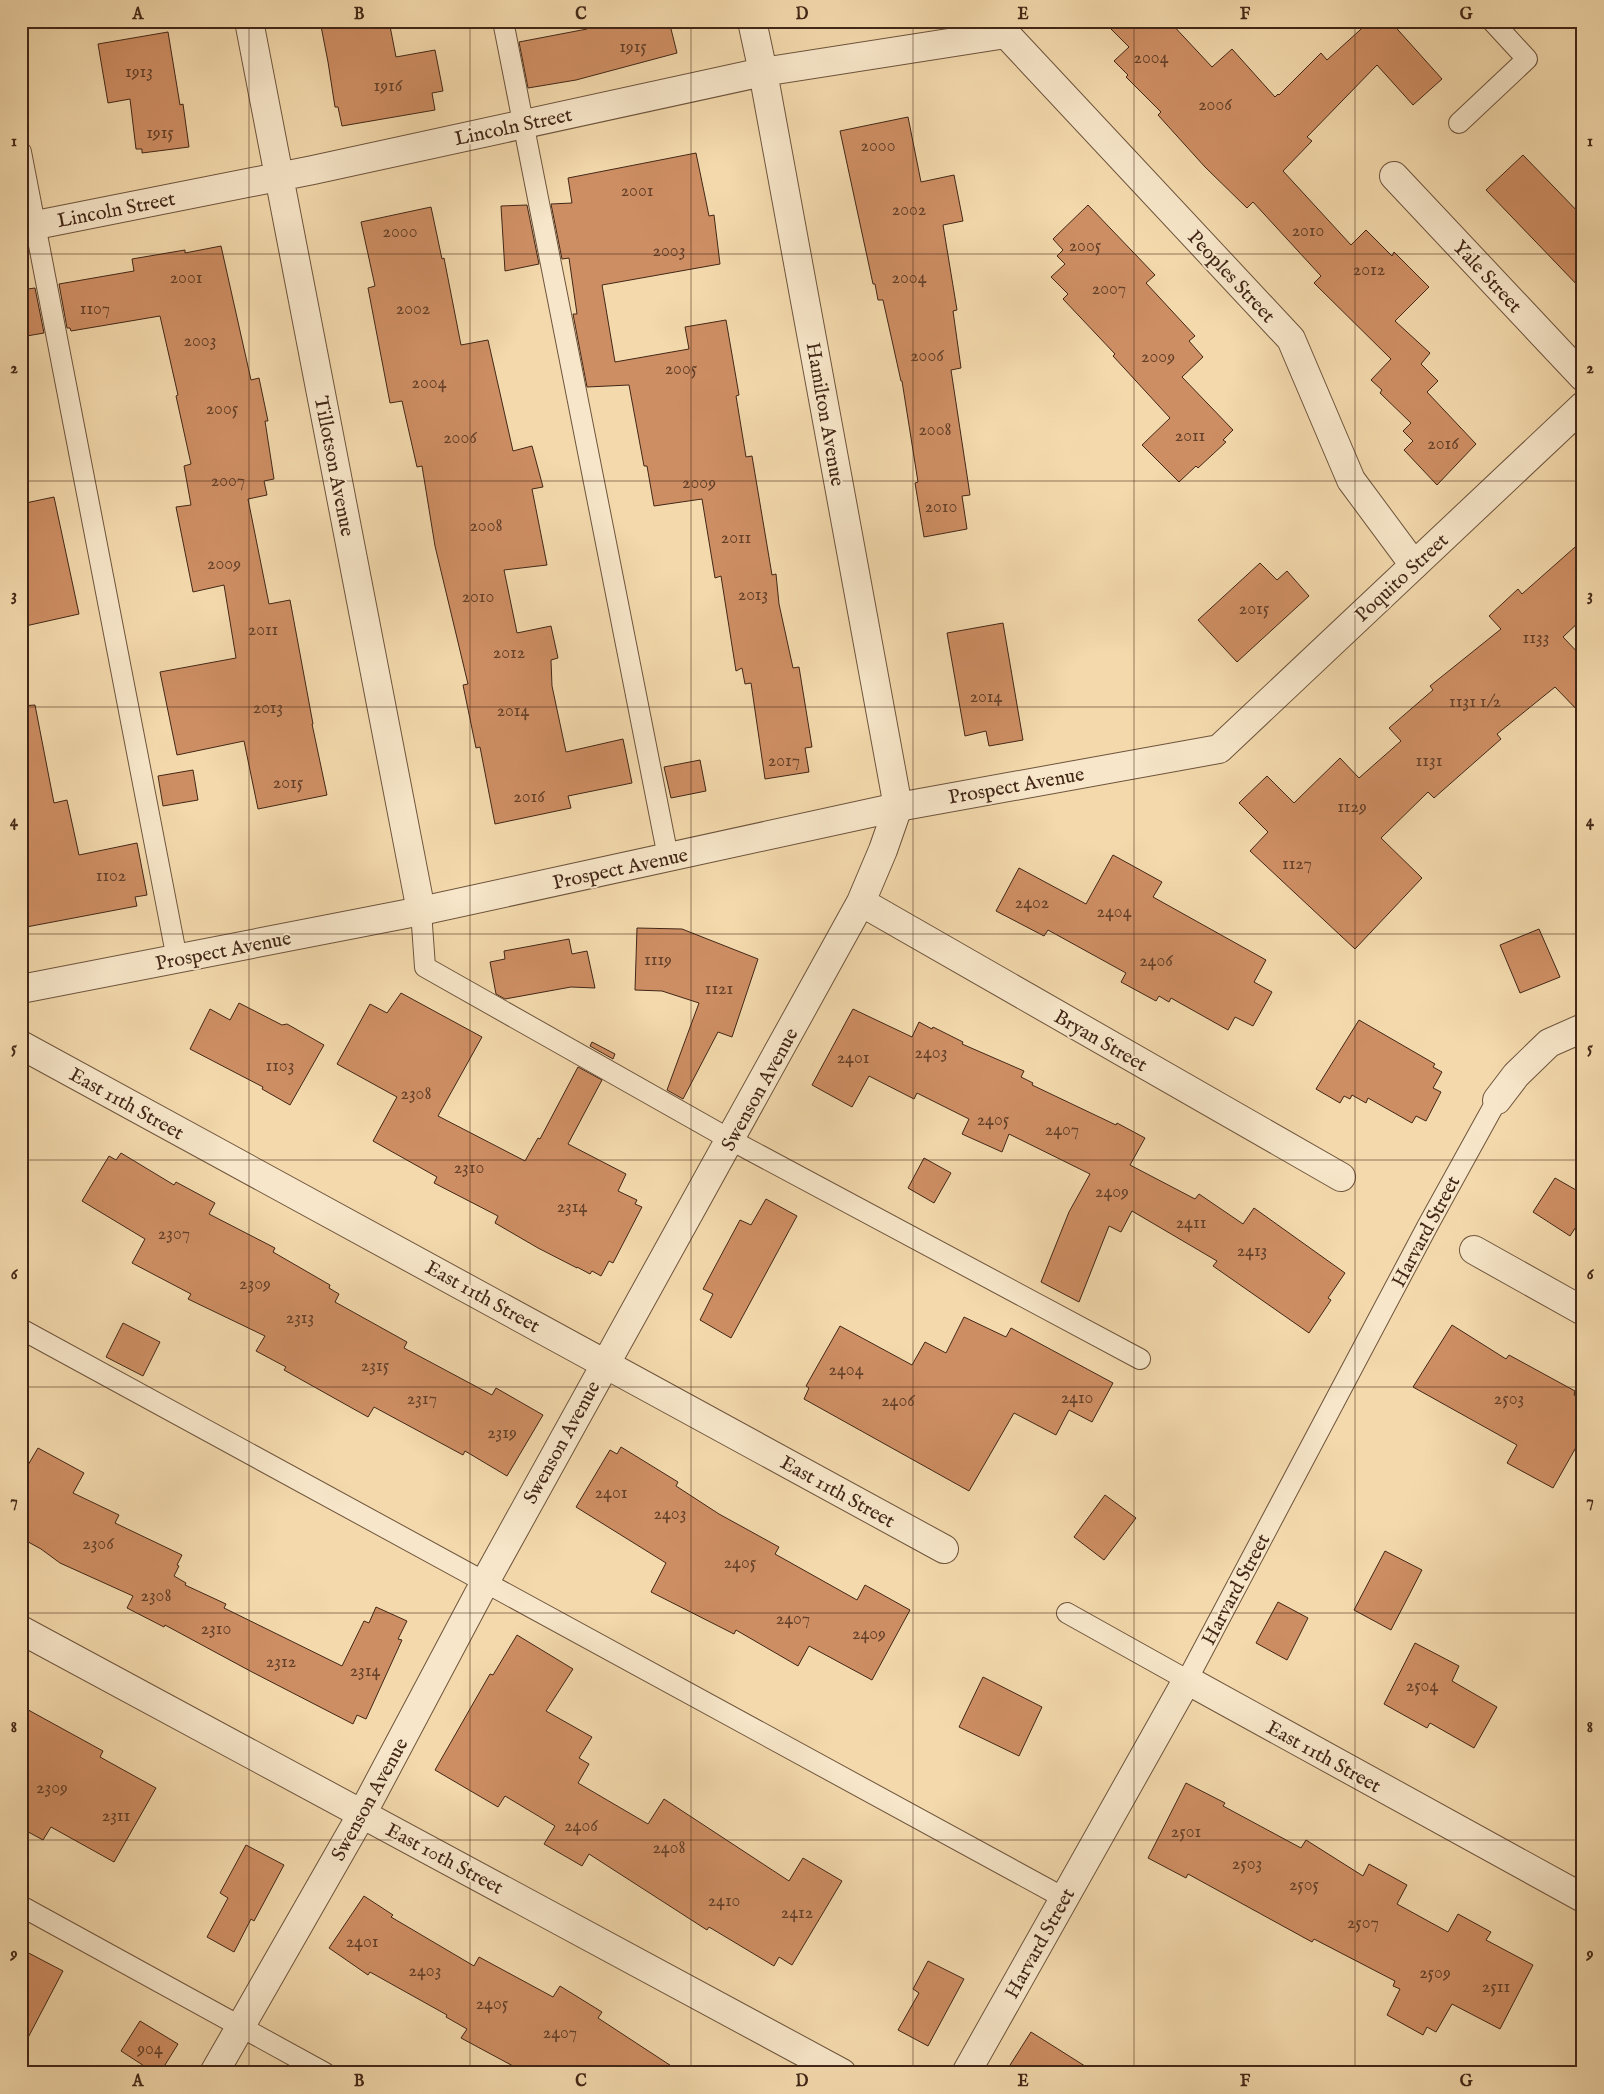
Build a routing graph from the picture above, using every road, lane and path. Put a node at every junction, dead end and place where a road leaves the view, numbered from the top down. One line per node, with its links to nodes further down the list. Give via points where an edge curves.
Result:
1 (249, 21): 11 (street, Tillotson Avenue)
2 (503, 21): 8 (lane)
3 (752, 21): 6 (street, Hamilton Avenue)
4 (1492, 21): 7 (lane, via 1526,59)
5 (1004, 28): 6 (street, Lincoln Street); 15 (street, Peoples Street, via 1291,339 1351,480)
6 (763, 72): 8 (street, Lincoln Street); 17 (street, Hamilton Avenue)
7 (1460, 122)
8 (523, 124): 11 (street, Lincoln Street); 18 (lane)
9 (21, 152): 12 (lane)
10 (1394, 176): 13 (street, Yale Street)
11 (279, 177): 12 (street, Lincoln Street); 20 (street, Tillotson Avenue)
12 (28, 227): 21 (lane)
13 (1583, 376)
14 (1583, 406): 15 (street, Poquito Street)
15 (1414, 564): 16 (street, Poquito Street)
16 (1219, 749): 17 (street, Prospect Avenue)
17 (898, 807): 18 (street, Prospect Avenue); 19 (street, Swenson Avenue)
18 (668, 857): 20 (street, Prospect Avenue)
19 (861, 902): 26 (street, Swenson Avenue); 27 (street, Bryan Street)
20 (421, 911): 21 (street, Prospect Avenue); 26 (lane, via 425,967)
21 (177, 959): 22 (street, Prospect Avenue)
22 (21, 989)
23 (1583, 1028): 25 (street, via 1549,1043 1516,1075)
24 (21, 1045): 32 (street, East 11th Street)
25 (1498, 1100): 37 (lane, Harvard Street, via 1428,1225)
26 (731, 1140): 31 (lane); 32 (street, Swenson Avenue)
27 (1341, 1177)
28 (1474, 1250): 29 (street)
29 (1583, 1311)
30 (21, 1329): 34 (lane)
31 (1140, 1359)
32 (605, 1362): 33 (street, East 11th Street); 34 (street, Swenson Avenue)
33 (944, 1549)
34 (485, 1582): 38 (street, Swenson Avenue); 39 (lane)
35 (1067, 1613): 37 (lane, East 11th Street)
36 (21, 1630): 38 (street, East 10th Street)
37 (1187, 1680): 39 (street, Harvard Street); 40 (street, East 11th Street)
38 (362, 1814): 42 (street, Swenson Avenue); 45 (street, East 10th Street)
39 (1064, 1898): 46 (street, Harvard Street)
40 (1583, 1898)
41 (21, 1906): 42 (lane)
42 (240, 2027): 43 (street, Swenson Avenue); 44 (lane)
43 (214, 2073)
44 (325, 2073)
45 (842, 2073)
46 (966, 2073)

